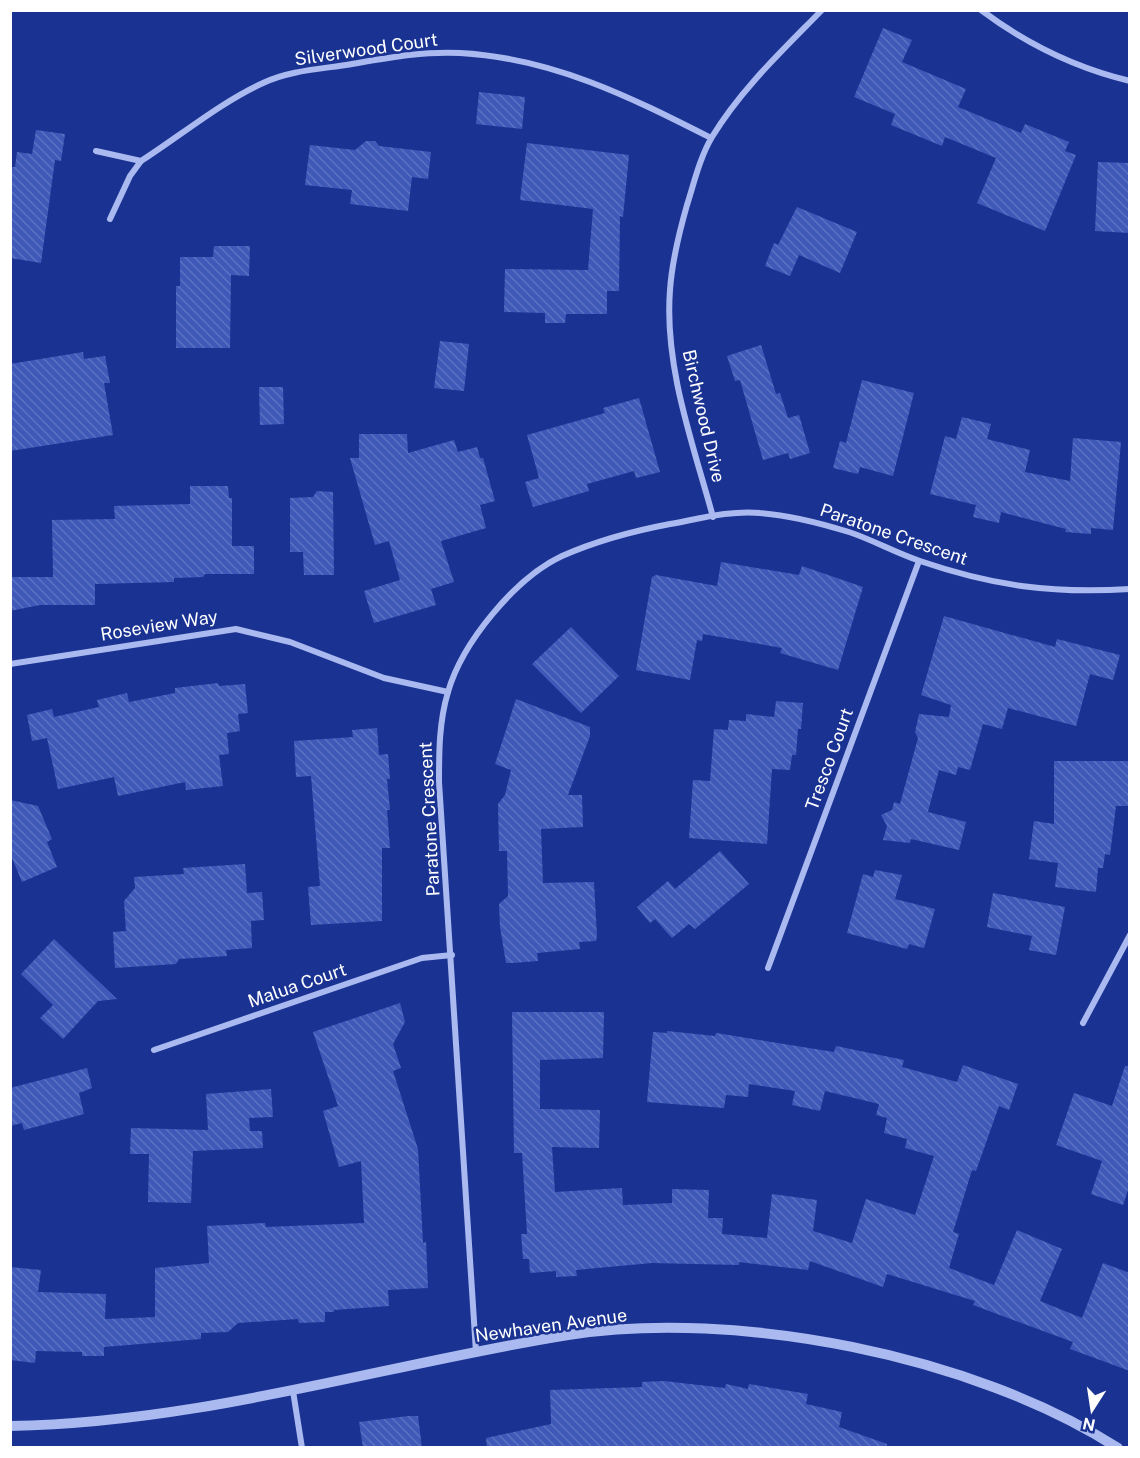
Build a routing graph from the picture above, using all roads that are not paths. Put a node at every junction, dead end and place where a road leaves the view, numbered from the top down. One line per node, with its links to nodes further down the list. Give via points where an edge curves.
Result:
1 (822, 10): 4 (street, Birchwood Drive, via 769,64)
2 (981, 10): 3 (street, via 1026,40 1075,65)
3 (1130, 81)
4 (711, 138): 6 (street, Silverwood Court, via 618,92 545,66 493,56 417,54 264,82); 8 (street, Birchwood Drive, via 676,243 670,291 676,374)
5 (96, 151): 6 (street)
6 (141, 161): 7 (street, Silverwood Court)
7 (110, 219)
8 (713, 517): 9 (street, Paratone Crescent, via 758,512 804,519 850,532); 12 (street, Paratone Crescent, via 644,529 559,557 522,584 482,625 461,658)
9 (919, 561): 10 (street, Paratone Crescent, via 996,583 1057,592); 15 (street, Tresco Court)
10 (1130, 590)
11 (10, 664): 12 (street, Roseview Way, via 236,629 290,642 384,678)
12 (448, 692): 14 (street, Paratone Crescent, via 439,738 439,782)
13 (1130, 935): 16 (street)
14 (452, 955): 17 (street, Malua Court, via 422,958); 18 (street, Paratone Crescent)
15 (768, 968)
16 (1083, 1023)
17 (154, 1050)
18 (476, 1352): 19 (street, Newhaven Avenue); 22 (street, Newhaven Avenue, via 570,1335 649,1328 735,1330 826,1343 918,1363 1008,1392)
19 (293, 1391): 20 (street, Newhaven Avenue, via 121,1420); 21 (street)
20 (10, 1426)
21 (302, 1448)
22 (1118, 1448)

